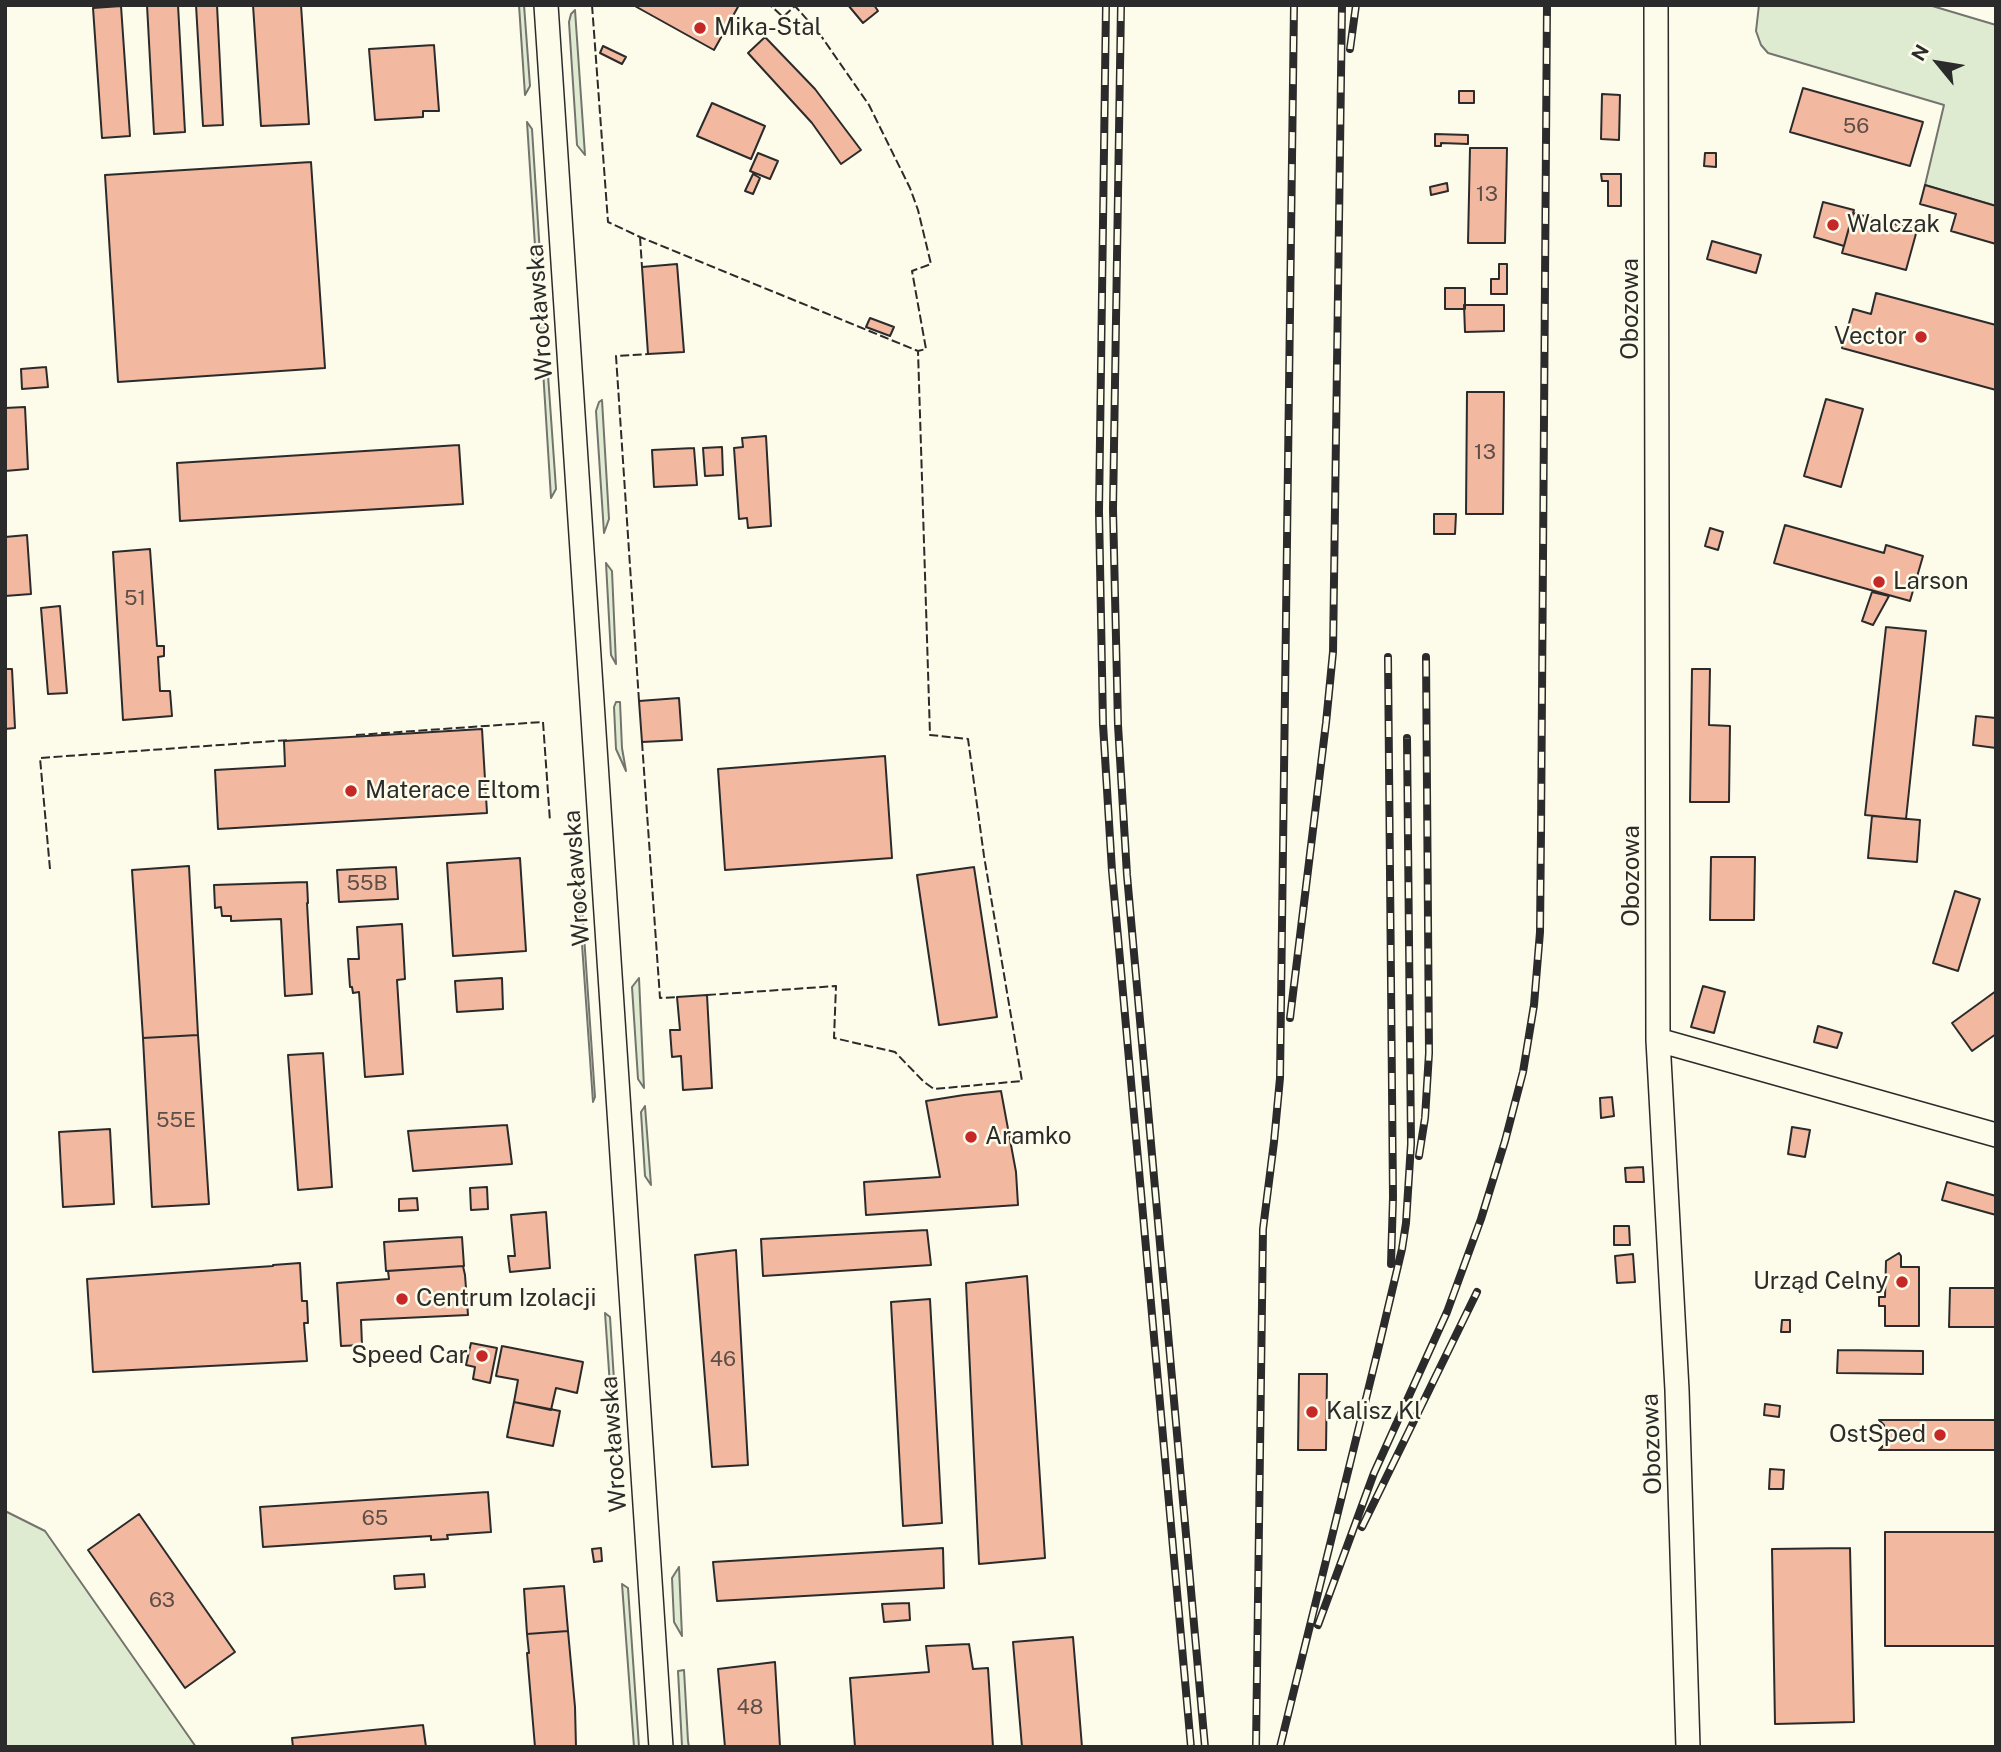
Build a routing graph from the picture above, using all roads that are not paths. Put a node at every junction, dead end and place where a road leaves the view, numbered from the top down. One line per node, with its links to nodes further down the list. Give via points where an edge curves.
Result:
1 (547, 5): 5 (street, Wrocławska)
2 (1656, 5): 3 (street, Obozowa)
3 (1658, 1040): 4 (street); 6 (street, Obozowa, via 1677,1402)
4 (1996, 1135)
5 (661, 1747)
6 (1688, 1747)

